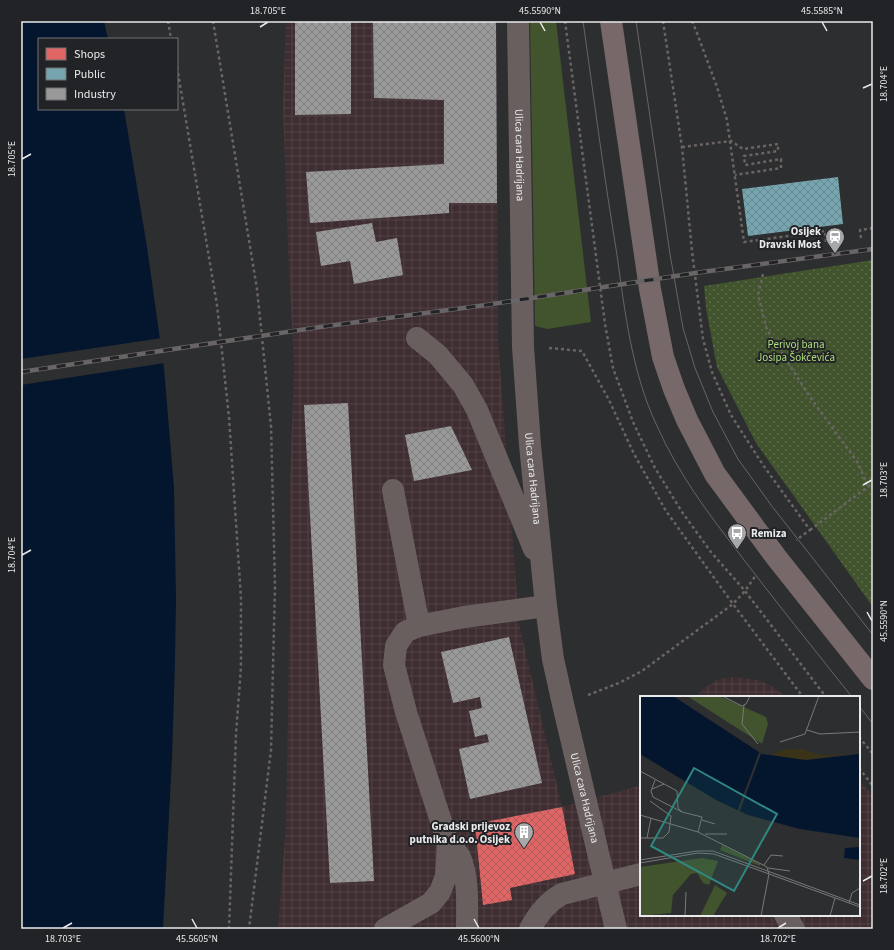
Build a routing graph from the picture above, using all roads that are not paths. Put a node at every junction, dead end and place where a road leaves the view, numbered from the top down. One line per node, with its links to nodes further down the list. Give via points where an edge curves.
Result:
1 (518, 21): 5 (street, Ulica cara Hadrijana, via 524,347)
2 (611, 21): 8 (main road, via 650,289 663,357 676,395 715,474)
3 (417, 338): 5 (street, via 438,355 463,385 477,410)
4 (393, 490): 7 (street)
5 (541, 566): 6 (street, Ulica cara Hadrijana)
6 (546, 606): 7 (street); 11 (street, Ulica cara Hadrijana, via 563,704)
7 (419, 626): 9 (street, via 405,632 396,646 394,665 406,712)
8 (873, 679)
9 (448, 843): 13 (street, via 446,876 440,892 431,904); 14 (street, via 459,857 465,877)
10 (640, 874): 11 (street)
11 (605, 882): 15 (street, via 552,899); 16 (street, Ulica cara Hadrijana)
12 (786, 916): 17 (street)
13 (385, 929)
14 (467, 929)
15 (530, 929)
16 (616, 929)
17 (794, 929)

